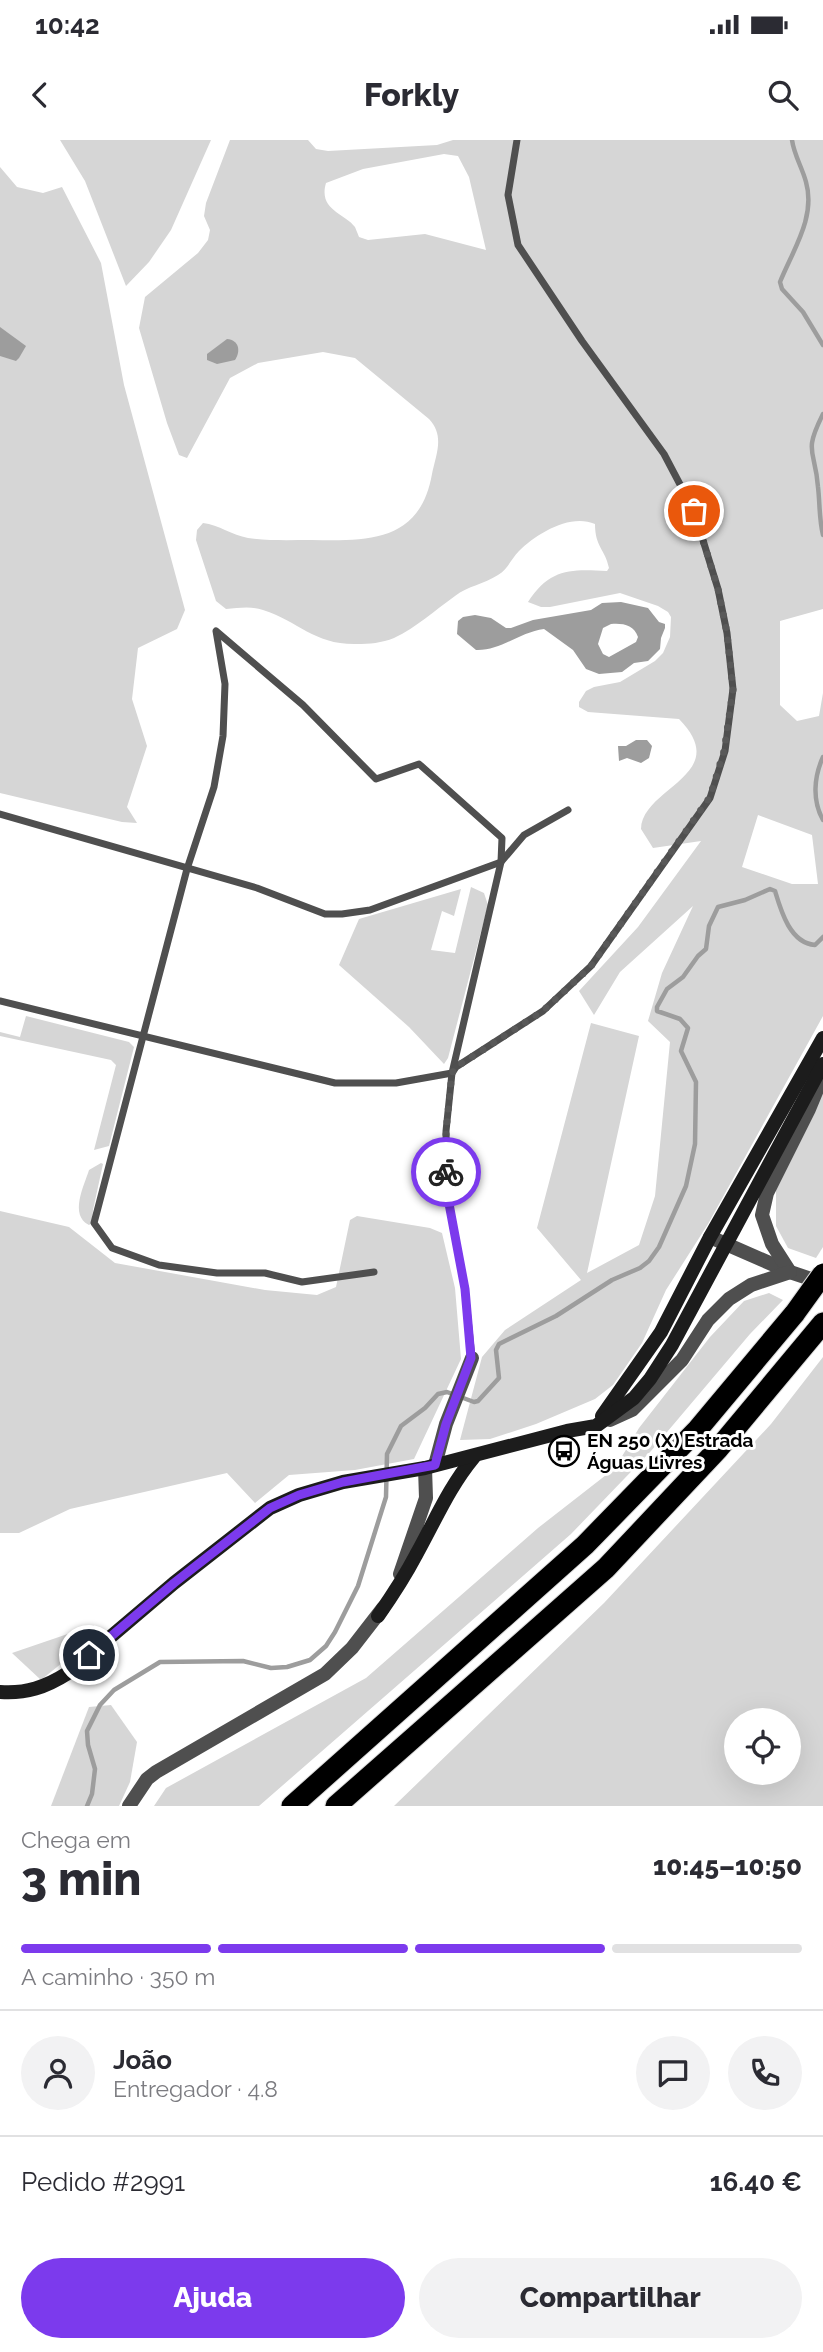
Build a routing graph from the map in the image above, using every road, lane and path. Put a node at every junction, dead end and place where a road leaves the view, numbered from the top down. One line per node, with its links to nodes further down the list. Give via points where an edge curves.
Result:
1 (517, 140): 10 (lane, via 508,195 519,245 664,454 694,511 718,589 733,690 724,751 710,797 591,966 543,1011)
2 (568, 810): 4 (lane, via 524,835)
3 (0, 814): 5 (lane)
4 (501, 862): 5 (lane, via 342,915 325,914 257,888); 5 (lane, via 502,838 419,764 376,779 303,705 216,631 225,684 223,736 214,787); 10 (lane)
5 (187, 869): 7 (lane)
6 (0, 1001): 7 (lane)
7 (142, 1035): 10 (lane, via 335,1083 396,1083); 14 (lane, via 94,1223 112,1248 159,1265 217,1273 265,1273 302,1282)
8 (823, 1038): 12 (main road)
9 (823, 1064): 13 (main road)
10 (452, 1073): 19 (lane, via 446,1131 447,1193 465,1289)
11 (823, 1073): 15 (street, via 767,1193 762,1215 772,1244)
12 (710, 1237): 13 (street); 20 (main road, via 660,1332)
13 (727, 1245): 15 (street); 20 (main road, via 650,1379 634,1398)
14 (374, 1272)
15 (790, 1272): 17 (street); 20 (street, via 751,1285 729,1299 708,1320 682,1360 632,1410)
16 (823, 1274): 27 (highway, bridge, via 698,1429 585,1545)
17 (823, 1283)
18 (821, 1326): 28 (highway, via 718,1449 606,1568)
19 (471, 1358): 22 (street)
20 (596, 1426): 21 (main road)
21 (474, 1457): 22 (main road); 23 (main road)
22 (434, 1466): 23 (main road); 24 (street, via 415,1535); 25 (main road, via 321,1489 270,1508 68,1673 49,1685)
23 (448, 1493): 24 (main road, via 405,1576)
24 (378, 1616): 26 (street, via 325,1674 156,1772)
25 (0, 1692)
26 (129, 1806)
27 (292, 1806)
28 (336, 1806)

